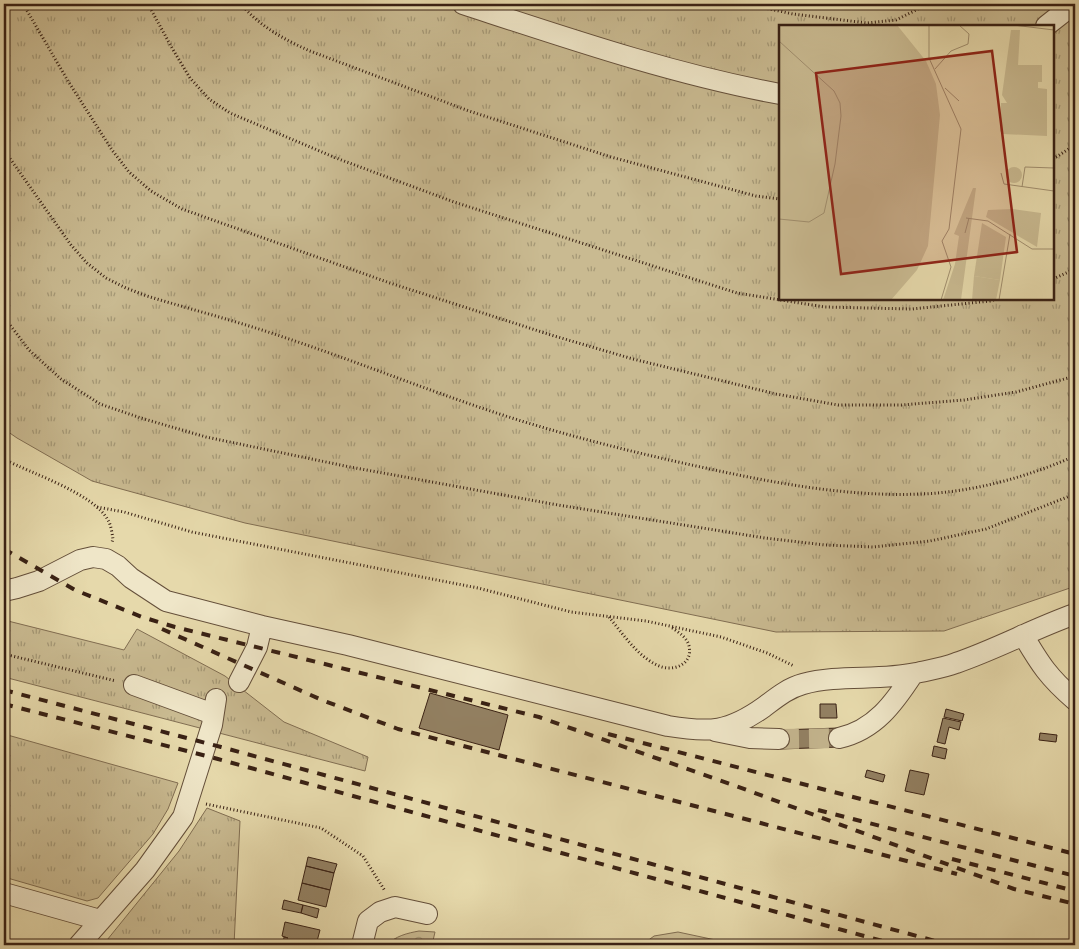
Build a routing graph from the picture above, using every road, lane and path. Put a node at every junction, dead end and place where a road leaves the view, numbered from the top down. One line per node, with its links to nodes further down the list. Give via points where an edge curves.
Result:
1 (25, 4): 20 (path, via 112,150 129,172 151,191 182,209 390,283 551,336 633,359 768,392 838,405 964,400 1016,392)
2 (148, 4): 16 (path, via 190,78 209,98 230,113 336,158 454,202 737,292)
3 (241, 4): 13 (path, via 263,25 286,40 469,111 611,157 756,196)
4 (463, 4): 9 (street, via 586,44)
5 (746, 4): 6 (path, via 793,14 867,23 896,20)
6 (928, 4)
7 (1074, 4): 8 (street)
8 (1047, 25)
9 (779, 94)
10 (1075, 145): 12 (path)
11 (4, 150): 21 (path, via 72,245 106,278 126,288 284,337 545,428 741,476 861,493 922,494 962,490 1042,471)
12 (1054, 158)
13 (779, 199)
14 (1075, 269): 15 (path)
15 (1054, 279)
16 (779, 299)
17 (784, 300): 18 (path, via 825,307 912,309)
18 (994, 300)
19 (4, 317): 23 (path, via 29,350 61,379 100,404 141,418 226,441 558,505 765,538 873,547 930,541 986,529)
20 (1075, 375)
21 (1075, 456)
22 (4, 459): 24 (path, via 84,497)
23 (1075, 494)
24 (97, 507): 25 (path, via 109,520 113,539); 28 (path, via 192,532 478,588 572,612)
25 (106, 559): 26 (street, via 80,560 39,580); 29 (street, via 166,601)
26 (4, 591)
27 (1075, 614): 31 (street)
28 (609, 616): 30 (path); 30 (path, via 647,658 662,667 675,668 685,664 690,656 689,644)
29 (262, 626): 35 (street, via 257,647); 38 (street, via 668,726)
30 (668, 626): 34 (path, via 721,637 767,652)
31 (1023, 635): 33 (street, via 956,663); 37 (street, via 1042,668)
32 (4, 654): 36 (path)
33 (913, 674): 34 (street); 39 (street, via 899,696 876,721)
34 (817, 680): 38 (street, via 786,691 748,718)
35 (239, 682)
36 (134, 685): 41 (street, via 214,707 212,725)
37 (1075, 700)
38 (713, 730): 40 (street)
39 (839, 738)
40 (779, 740)
41 (189, 800): 43 (path, via 321,828 363,856); 45 (street, via 183,817 145,870)
42 (4, 893): 45 (street)
43 (394, 907): 44 (street); 47 (street, via 368,921)
44 (426, 914)
45 (100, 920): 46 (street)
46 (79, 945)
47 (362, 945)

